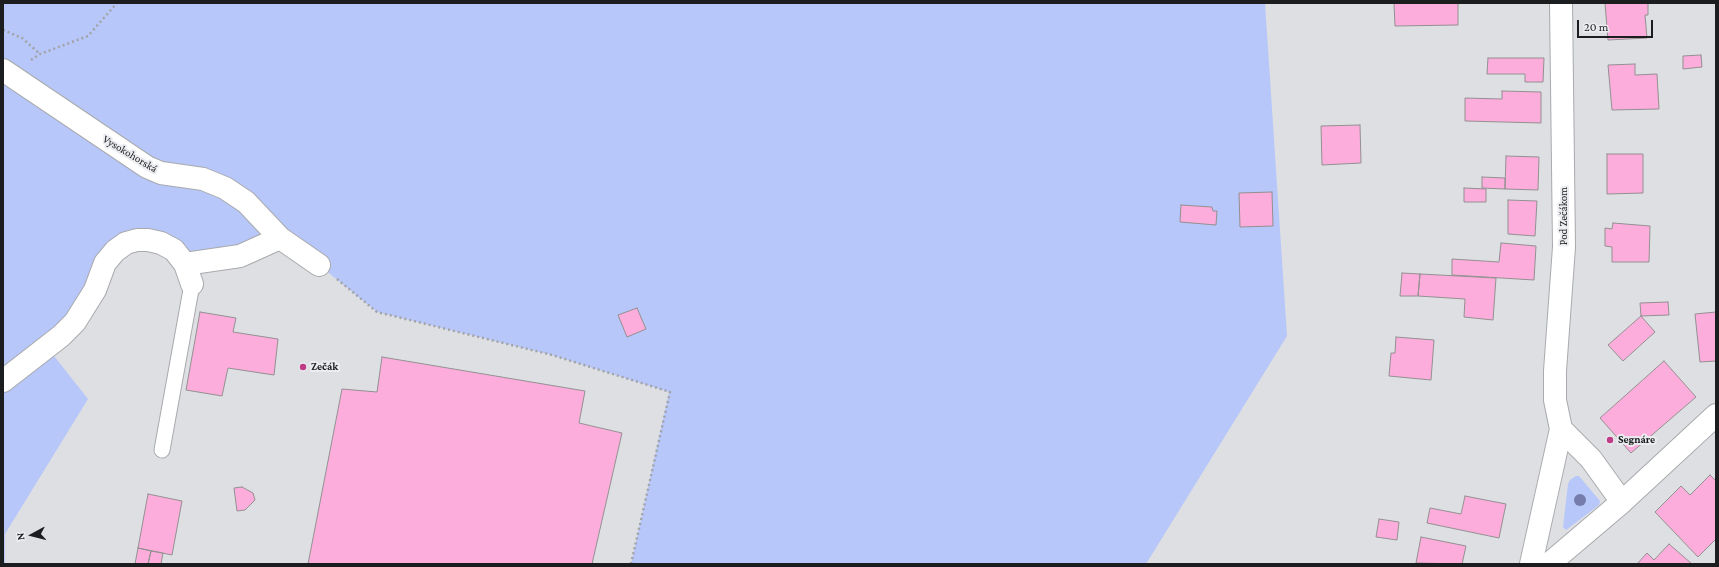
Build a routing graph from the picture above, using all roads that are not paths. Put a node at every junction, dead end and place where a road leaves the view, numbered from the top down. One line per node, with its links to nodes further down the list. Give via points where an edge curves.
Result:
1 (1561, 3): 9 (street, Pod Zečákom, via 1564,247 1555,400)
2 (8, 73): 3 (street, Vysokohorská, via 147,167 161,172 203,178 225,188 246,202)
3 (280, 238): 4 (street, via 240,256); 5 (street, Vysokohorská)
4 (185, 264): 6 (street); 7 (street, via 174,250 162,242 148,240 126,243 105,263 95,290 75,322)
5 (319, 265)
6 (192, 284): 10 (lane)
7 (3, 382)
8 (1716, 415): 11 (street)
9 (1561, 429): 11 (street, via 1591,459); 12 (street, Pod Zečákom)
10 (162, 450)
11 (1622, 502): 13 (street)
12 (1531, 564)
13 (1549, 564)

